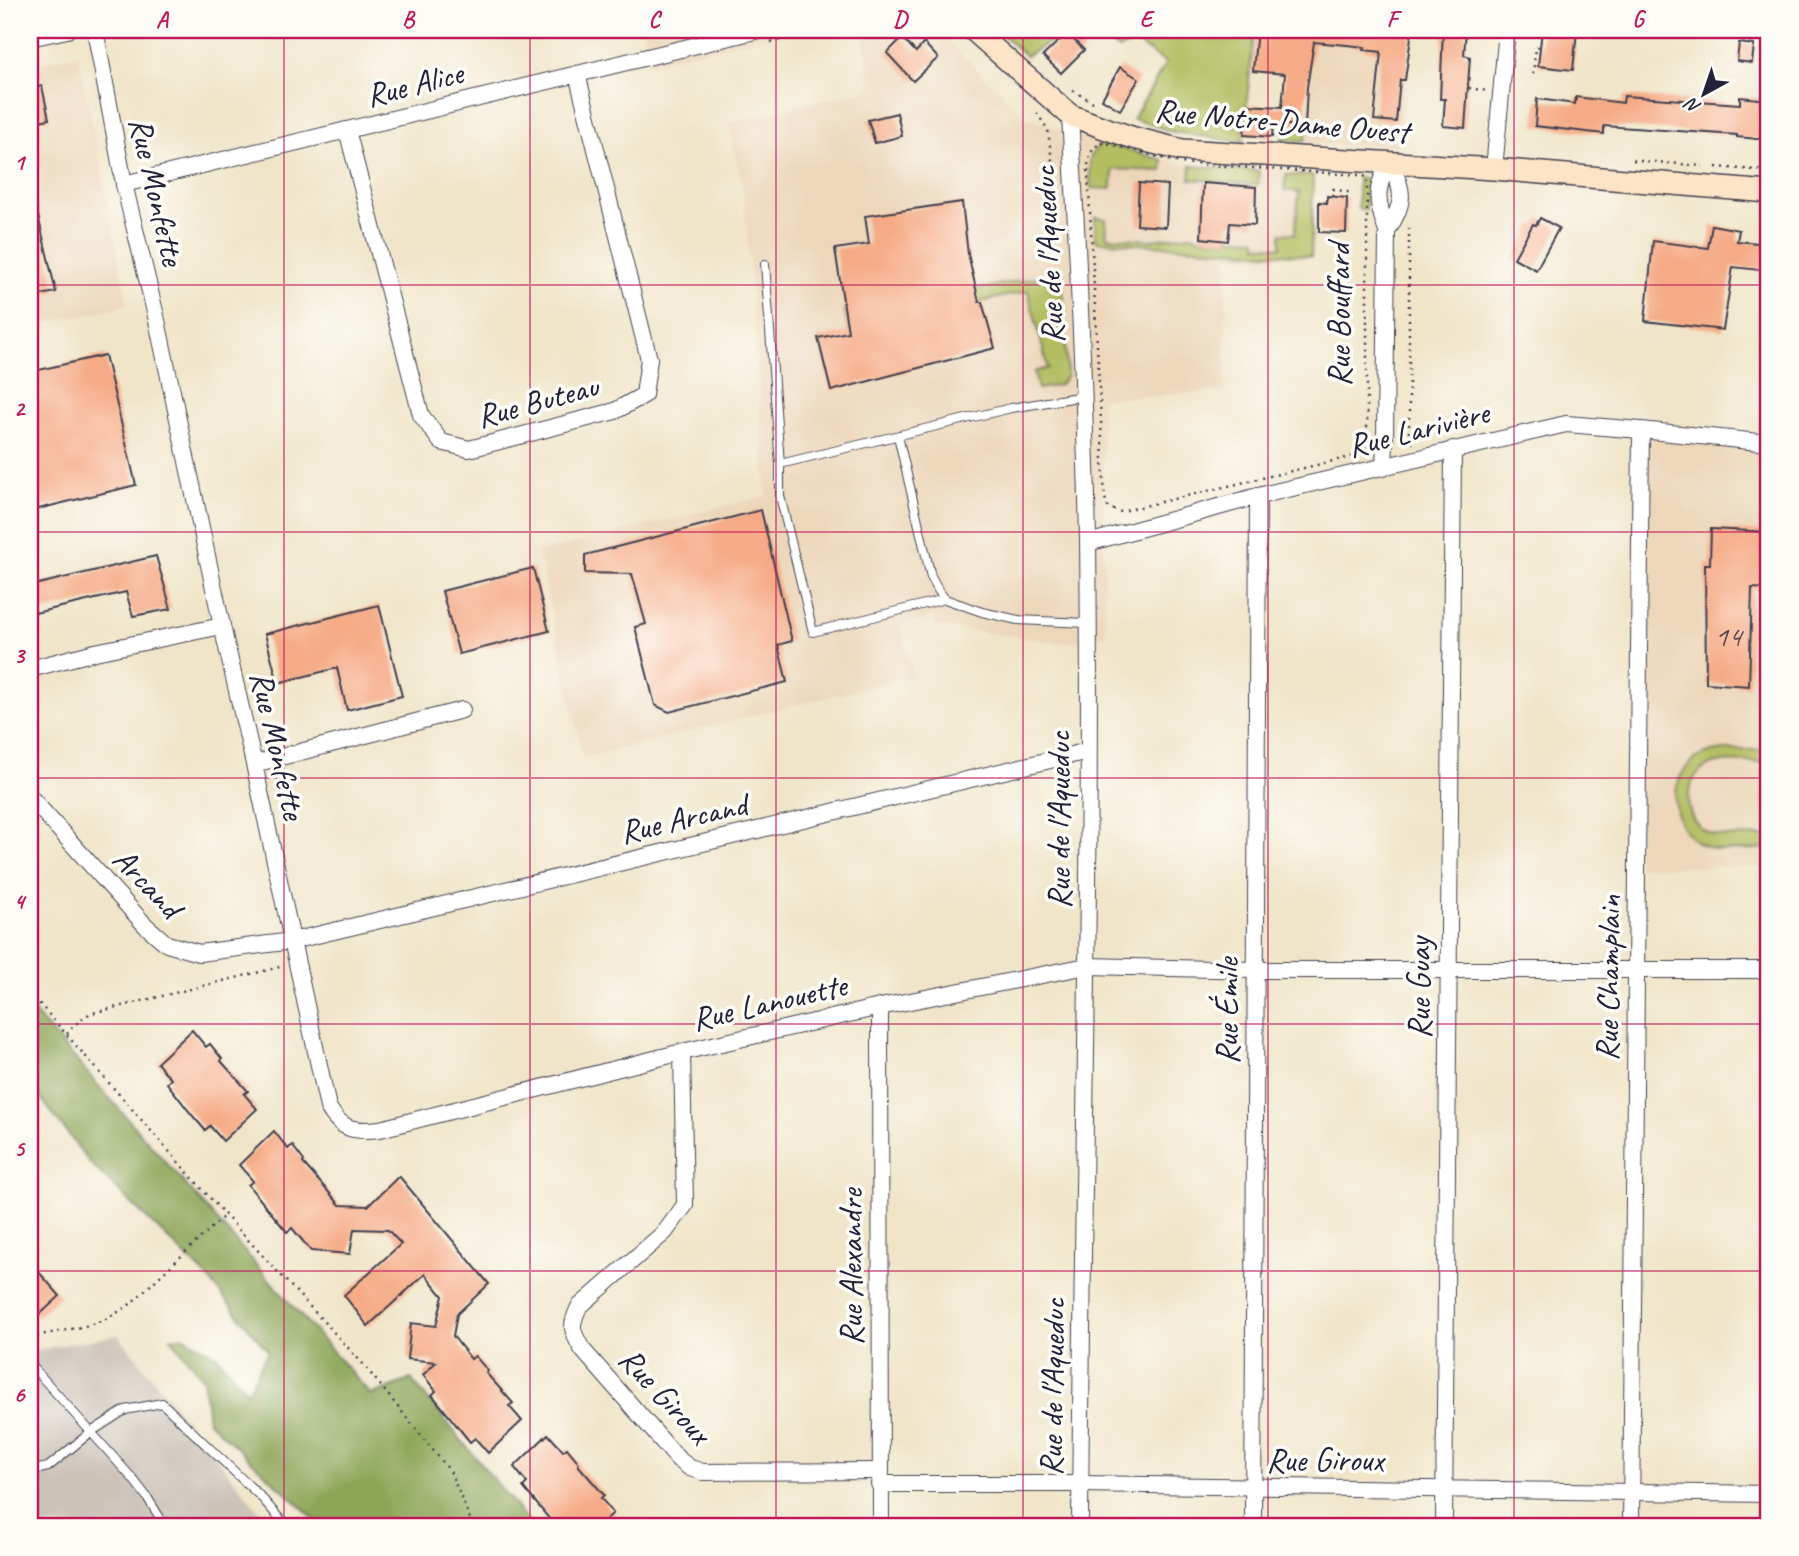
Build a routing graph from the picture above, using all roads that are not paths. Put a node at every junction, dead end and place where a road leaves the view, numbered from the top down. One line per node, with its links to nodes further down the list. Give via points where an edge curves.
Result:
1 (67, 30): 6 (street)
2 (95, 30): 12 (street, Rue Monfette)
3 (759, 30): 7 (street, Rue Alice)
4 (973, 30): 8 (street, Rue Notre-Dame Ouest)
5 (1507, 30): 11 (street)
6 (30, 38)
7 (577, 74): 9 (street, Rue Alice); 9 (street, Rue Buteau, via 649,359 644,395 615,411 469,449 440,442 421,415)
8 (1070, 115): 10 (street, Rue Notre-Dame Ouest, via 1182,150); 15 (street, Rue de l'Aqueduc)
9 (347, 130): 12 (street, Rue Alice)
10 (1390, 162): 11 (street, Rue Notre-Dame Ouest); 21 (street, Rue Bouffard, via 1379,180 1378,205 1387,232)
11 (1494, 169): 13 (street, Rue Notre-Dame Ouest)
12 (124, 184): 26 (street, Rue Monfette)
13 (1769, 192)
14 (765, 264): 20 (lane)
15 (1084, 396): 17 (lane, via 1011,408); 23 (street, Rue de l'Aqueduc)
16 (1641, 429): 18 (street, Rue Larivière); 19 (street, Rue Larivière, via 1566,424); 36 (street, Rue Champlain)
17 (898, 436): 20 (lane); 24 (lane, via 931,577)
18 (1769, 443)
19 (1453, 449): 21 (street, Rue Larivière); 35 (street, Rue Guay)
20 (780, 464): 24 (lane, via 780,496 813,632)
21 (1384, 468): 22 (street, Rue Larivière)
22 (1258, 496): 23 (street, Rue Larivière); 34 (street, Rue Émile)
23 (1088, 543): 25 (street, Rue de l'Aqueduc)
24 (945, 599): 25 (lane, via 1018,620)
25 (1087, 623): 29 (street, Rue de l'Aqueduc)
26 (222, 626): 27 (street); 30 (street, Rue Monfette)
27 (30, 669)
28 (462, 710): 30 (street)
29 (1088, 751): 32 (street, Rue Arcand); 33 (street, Rue de l'Aqueduc)
30 (254, 764): 32 (street, Rue Monfette)
31 (30, 797): 32 (street, Arcand, via 167,944 199,953)
32 (292, 942): 39 (street, Rue Monfette, via 328,1107 336,1121 351,1129 380,1129)
33 (1087, 966): 34 (street, Rue Lanouette); 38 (street, Rue Lanouette); 45 (street, Rue de l'Aqueduc)
34 (1256, 970): 35 (street, Rue Lanouette); 46 (street, Rue Émile)
35 (1448, 970): 36 (street, Rue Lanouette); 47 (street, Rue Guay)
36 (1637, 970): 37 (street, Rue Lanouette); 48 (street, Rue Champlain)
37 (1769, 970)
38 (880, 1007): 39 (street, Rue Lanouette); 44 (street, Rue Alexandre)
39 (682, 1052): 40 (street, Rue Lanouette, via 685,1205 665,1232 579,1307 571,1322)
40 (582, 1349): 44 (street, Rue Giroux, via 690,1468)
41 (30, 1364): 42 (lane)
42 (91, 1432): 43 (lane, via 48,1467); 50 (lane, via 147,1497); 51 (lane, via 125,1410 162,1404)
43 (30, 1471)
44 (879, 1477): 45 (street, Rue Giroux); 52 (street, Rue Alexandre)
45 (1080, 1484): 46 (street, Rue Giroux); 53 (street, Rue de l'Aqueduc)
46 (1253, 1488): 47 (street, Rue Giroux); 54 (street, Rue Émile)
47 (1444, 1489): 48 (street, Rue Giroux); 55 (street, Rue Guay)
48 (1632, 1491): 49 (street, Rue Giroux); 56 (street, Rue Champlain)
49 (1769, 1494)
50 (165, 1526)
51 (286, 1526)
52 (881, 1526)
53 (1080, 1526)
54 (1253, 1526)
55 (1444, 1526)
56 (1631, 1526)

